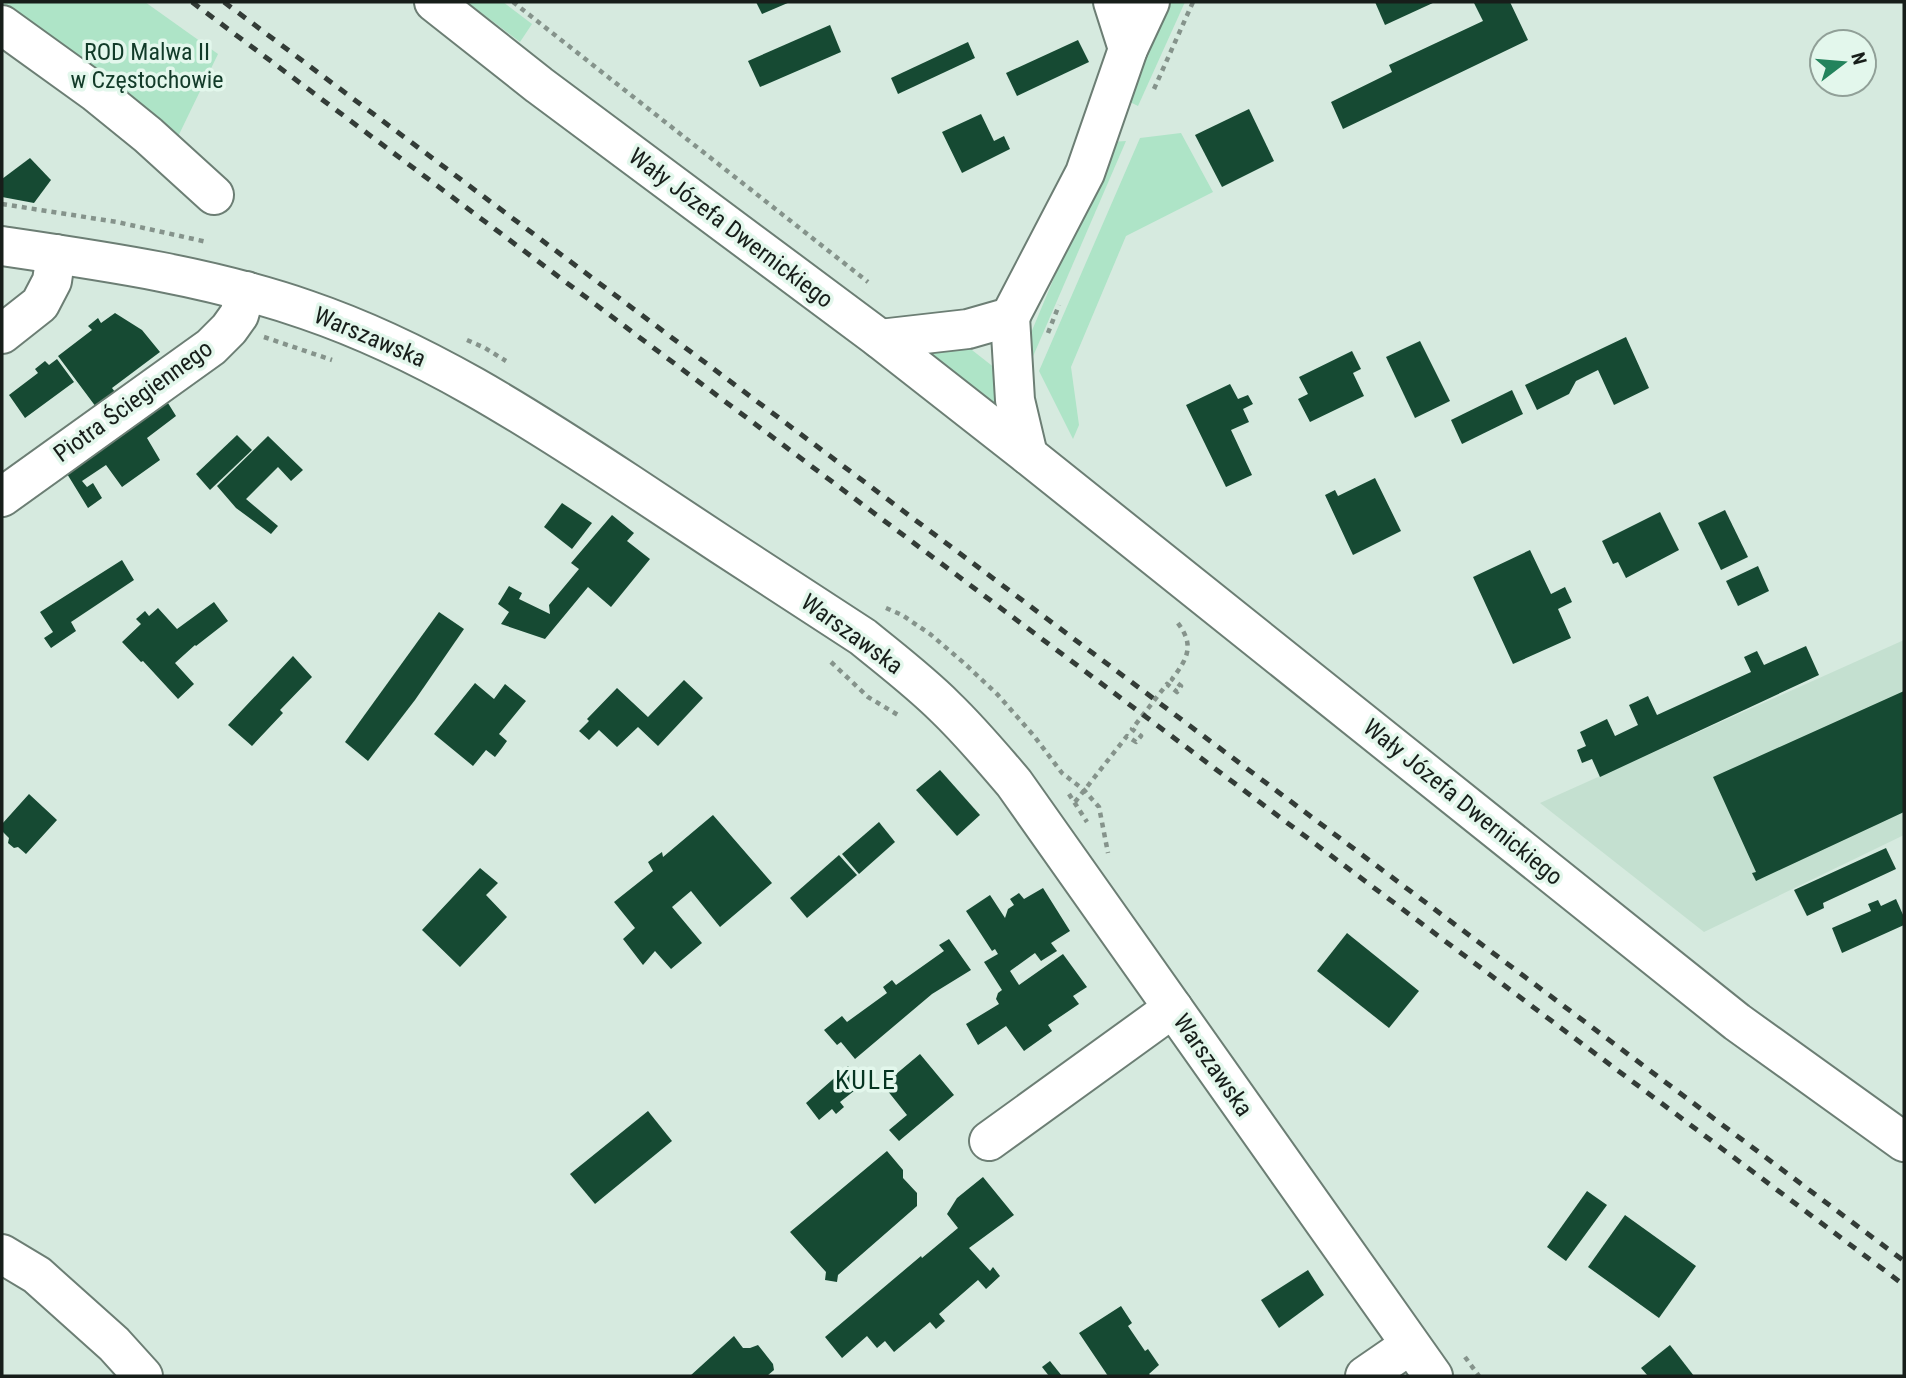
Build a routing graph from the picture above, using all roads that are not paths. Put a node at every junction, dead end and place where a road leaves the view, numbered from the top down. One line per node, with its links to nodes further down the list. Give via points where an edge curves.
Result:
1 (434, 2): 12 (street, Wały Józefa Dwernickiego)
2 (1113, 2): 5 (street)
3 (1150, 2): 5 (street)
4 (2, 25): 6 (street, via 95,92)
5 (1128, 49): 10 (street, via 1084,173)
6 (214, 195)
7 (2, 246): 8 (street, Warszawska)
8 (56, 254): 9 (street, Warszawska); 11 (street, via 52,281 40,304)
9 (246, 291): 14 (street, Piotra Ściegiennego, via 239,315 211,347); 15 (street, Warszawska, via 388,341 467,382 863,637 981,743)
10 (1010, 317): 12 (street, via 968,329); 13 (street, via 1015,400)
11 (2, 334)
12 (880, 339): 13 (street, Wały Józefa Dwernickiego)
13 (1028, 455): 17 (street, Wały Józefa Dwernickiego, via 1737,1022)
14 (2, 496)
15 (1173, 1008): 16 (street); 19 (street, Warszawska)
16 (989, 1141)
17 (1904, 1142)
18 (2, 1254): 21 (street, via 37,1275)
19 (1410, 1345): 20 (street, Warszawska); 22 (street)
20 (1448, 1365)
21 (143, 1376)
22 (1365, 1376)

